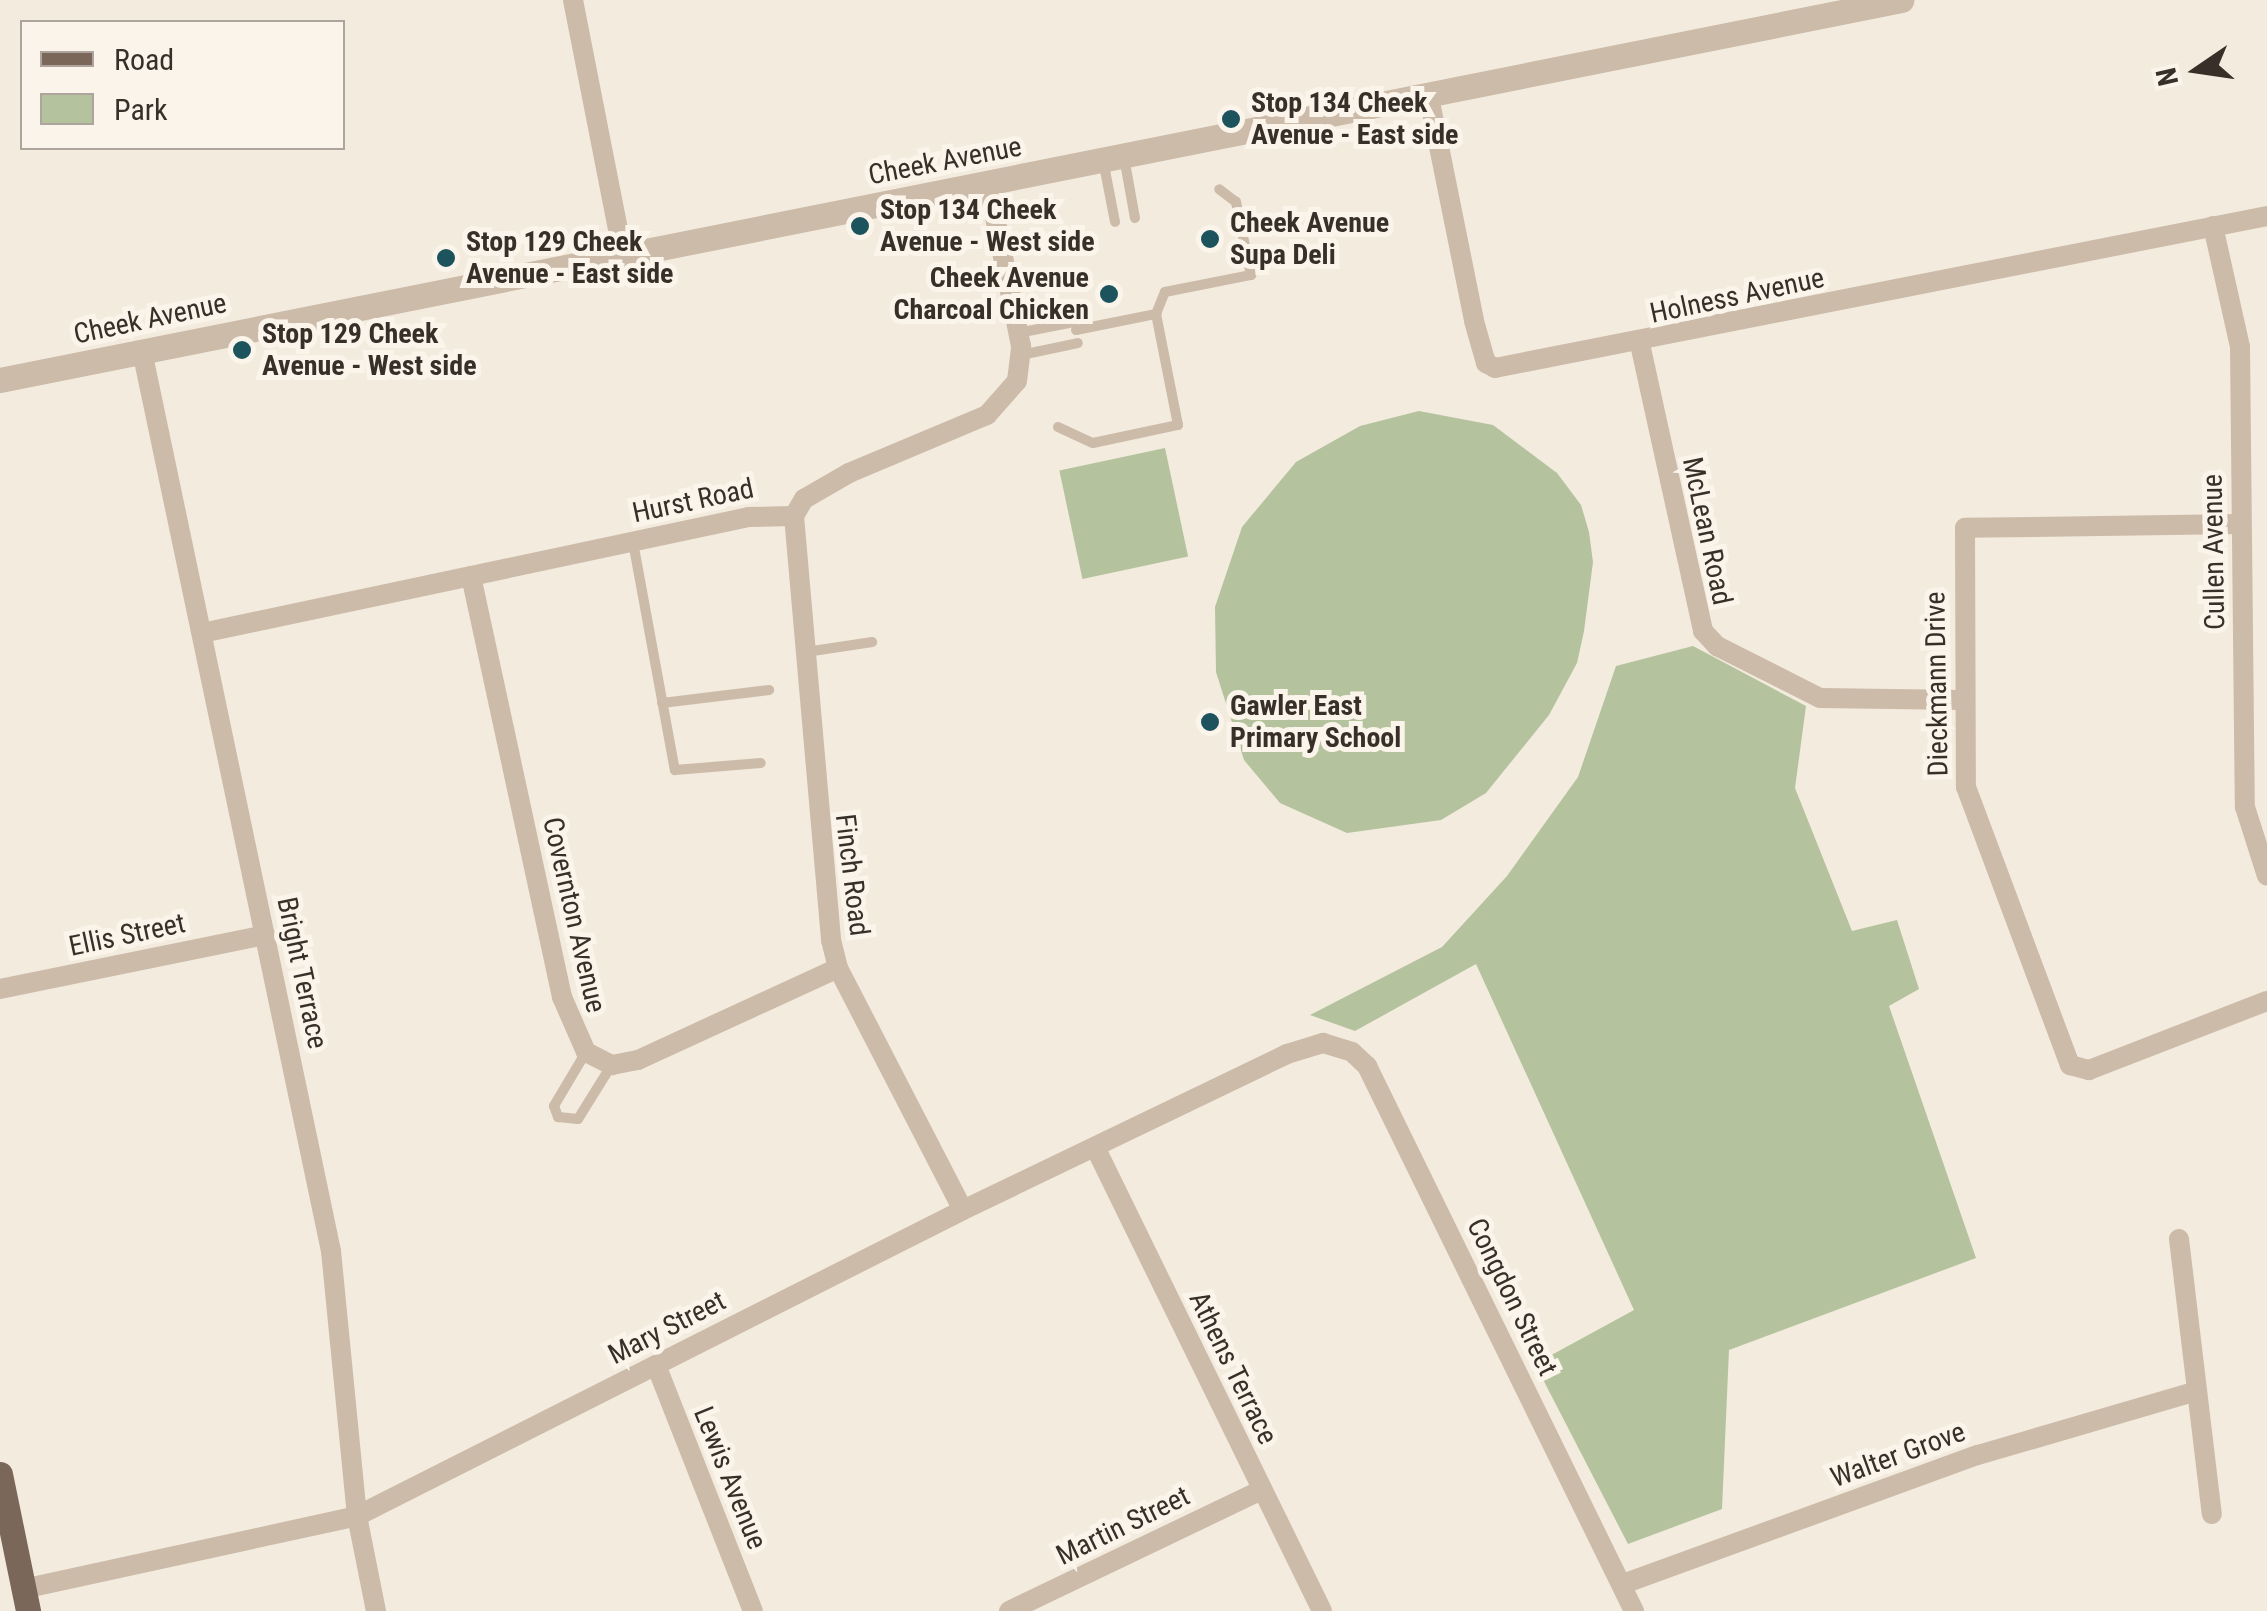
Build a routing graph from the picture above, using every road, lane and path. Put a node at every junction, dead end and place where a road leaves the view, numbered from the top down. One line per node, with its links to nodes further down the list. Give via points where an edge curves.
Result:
1 (573, 0): 11 (street)
2 (1901, 0): 3 (street, Cheek Avenue)
3 (1428, 96): 4 (street, Cheek Avenue); 15 (street, Holness Avenue, via 1486,363 1510,370)
4 (1113, 158): 5 (street, Cheek Avenue); 8 (lane); 9 (lane)
5 (988, 183): 11 (street, Cheek Avenue); 13 (street, Hurst Road)
6 (1219, 189): 12 (lane, via 1236,202 1251,275 1165,292)
7 (2267, 216): 10 (street, Holness Avenue)
8 (1135, 218)
9 (1115, 222)
10 (2212, 226): 15 (street, Holness Avenue); 21 (street, Cullen Avenue, via 2240,346)
11 (623, 254): 16 (street, Cheek Avenue)
12 (1156, 314): 13 (lane); 19 (lane, via 1178,425 1093,443)
13 (1018, 333): 17 (street, Hurst Road)
14 (1078, 343): 17 (lane)
15 (1640, 344): 28 (street, McLean Road, via 1703,632 1820,698)
16 (142, 352): 18 (street, Cheek Avenue); 24 (street, Bright Terrace)
17 (1020, 355): 20 (street, Hurst Road, via 1017,381 986,415 849,473 804,498)
18 (0, 379)
19 (1058, 428)
20 (794, 516): 22 (street, Hurst Road, via 774,512); 26 (street, Finch Road)
21 (2240, 524): 28 (street, Dieckmann Drive, via 1965,528); 31 (street, Cullen Avenue, via 2245,807)
22 (633, 541): 23 (street, Hurst Road); 29 (lane)
23 (471, 576): 24 (street, Hurst Road); 37 (street, Covernton Avenue, via 562,998)
24 (202, 633): 32 (street, Bright Terrace)
25 (872, 642): 26 (lane)
26 (805, 652): 33 (street, Finch Road, via 823,897)
27 (769, 690): 29 (lane)
28 (1964, 700): 35 (street, Dieckmann Drive, via 1970,803 2070,1064 2089,1070)
29 (662, 703): 30 (lane, via 675,770)
30 (760, 762)
31 (2267, 876)
32 (266, 934): 34 (street, Ellis Street); 47 (street, Bright Terrace, via 331,1251)
33 (838, 968): 38 (street, via 638,1060); 40 (street, Finch Road)
34 (0, 989)
35 (2267, 1001)
36 (1311, 1044): 39 (street, Mary Street); 48 (street, Congdon Street, via 1342,1048 1368,1066)
37 (586, 1052): 38 (street, Covernton Avenue); 38 (lane, via 554,1106 568,1123 578,1120)
38 (612, 1065)
39 (1096, 1149): 40 (street, Mary Street); 45 (street, Athens Terrace)
40 (962, 1210): 42 (street, Mary Street)
41 (2179, 1239): 43 (street)
42 (656, 1365): 47 (street, Mary Street); 51 (street, Lewis Avenue)
43 (2197, 1392): 46 (street); 48 (street, Walter Grove, via 1978,1454)
44 (1, 1483): 49 (main road)
45 (1261, 1490): 52 (street, Martin Street); 53 (street, Athens Terrace)
46 (2212, 1514)
47 (357, 1516): 49 (street, Mary Street); 50 (street, Bright Terrace)
48 (1623, 1584): 54 (street, Congdon Street)
49 (25, 1600)
50 (376, 1611)
51 (752, 1611)
52 (1009, 1611)
53 (1322, 1611)
54 (1634, 1611)

